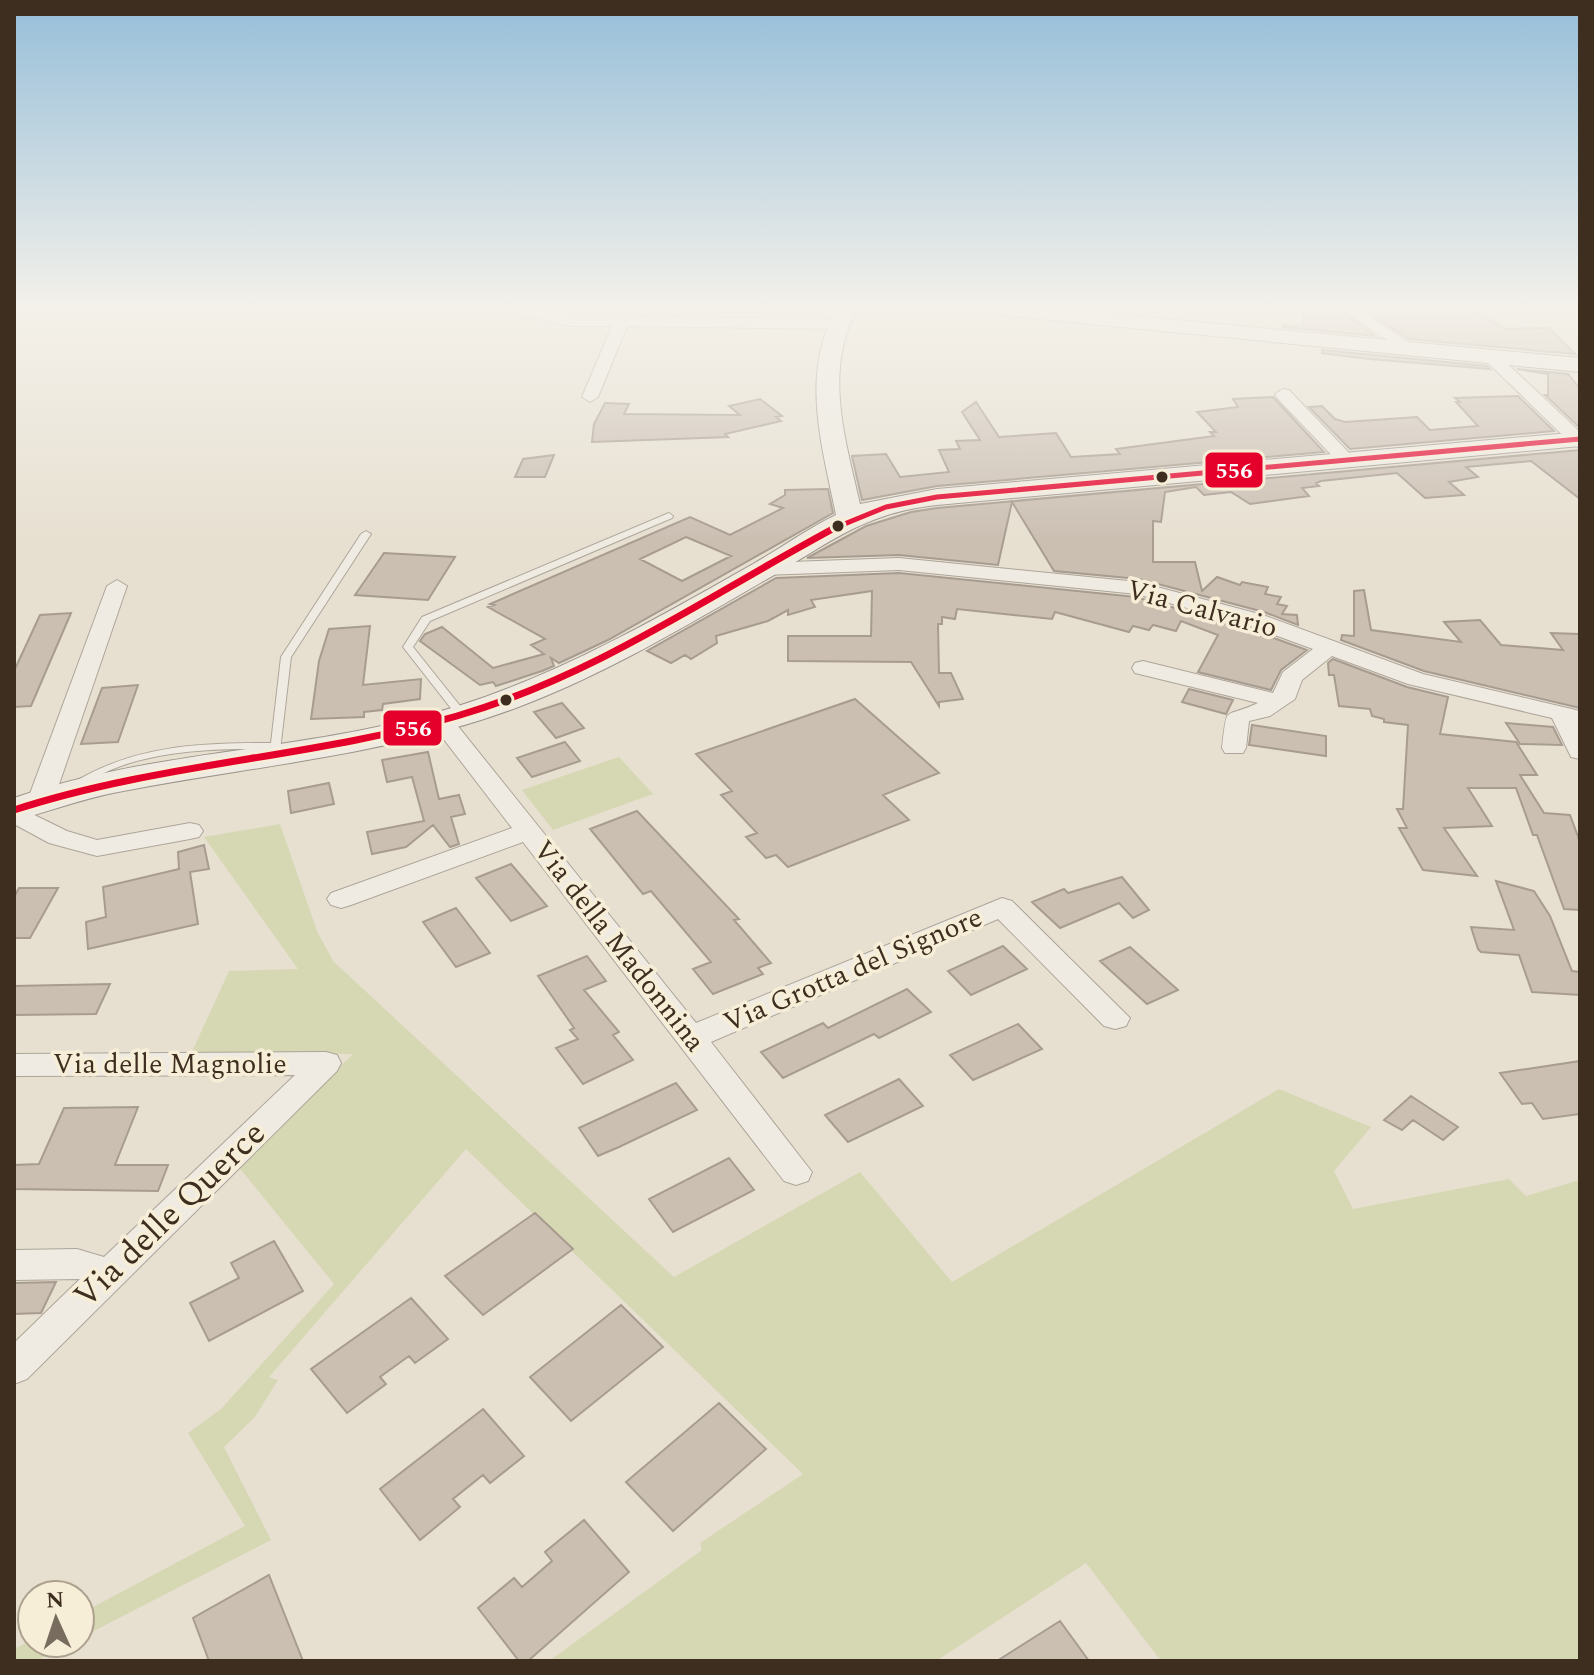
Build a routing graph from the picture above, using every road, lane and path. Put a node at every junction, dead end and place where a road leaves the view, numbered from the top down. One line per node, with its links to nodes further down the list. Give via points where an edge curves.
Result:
1 (595, 385): 5 (street)
2 (830, 385): 9 (main road)
3 (1521, 385): 6 (street)
4 (1283, 394): 7 (street)
5 (590, 397)
6 (1579, 440): 7 (main road)
7 (1346, 460): 9 (main road, via 937,497 882,506)
8 (669, 516): 19 (lane, via 426,619 408,647)
9 (850, 518): 11 (main road)
10 (366, 534): 21 (lane, via 286,657)
11 (796, 550): 12 (street); 13 (main road)
12 (824, 566): 13 (street, Via Calvario); 15 (street, Via Calvario, via 899,564 1138,588)
13 (764, 569): 19 (main road, via 546,684)
14 (117, 586): 23 (street)
15 (1329, 647): 17 (street, via 1291,677 1287,694); 18 (street, Via Calvario, via 1416,679)
16 (1143, 668): 17 (street)
17 (1277, 701): 20 (street, via 1238,716)
18 (1571, 716): 22 (street)
19 (451, 717): 21 (main road, via 375,738); 25 (street, Via della Madonnina)
20 (1234, 748)
21 (275, 751): 23 (main road)
22 (1580, 752)
23 (33, 804): 24 (street, via 58,837 97,848)
24 (190, 831)
25 (528, 831): 26 (street); 28 (street, Via della Madonnina)
26 (341, 899)
27 (1115, 1018): 28 (street, Via Grotta del Signore, via 1002,907)
28 (690, 1038): 31 (street, Via della Madonnina)
29 (326, 1063): 30 (street, Via delle Magnolie); 33 (street, Via delle Querce)
30 (14, 1065)
31 (796, 1172)
32 (14, 1265): 33 (street, via 76,1264 101,1270)
33 (107, 1278): 34 (street, Via delle Querce)
34 (14, 1367)

